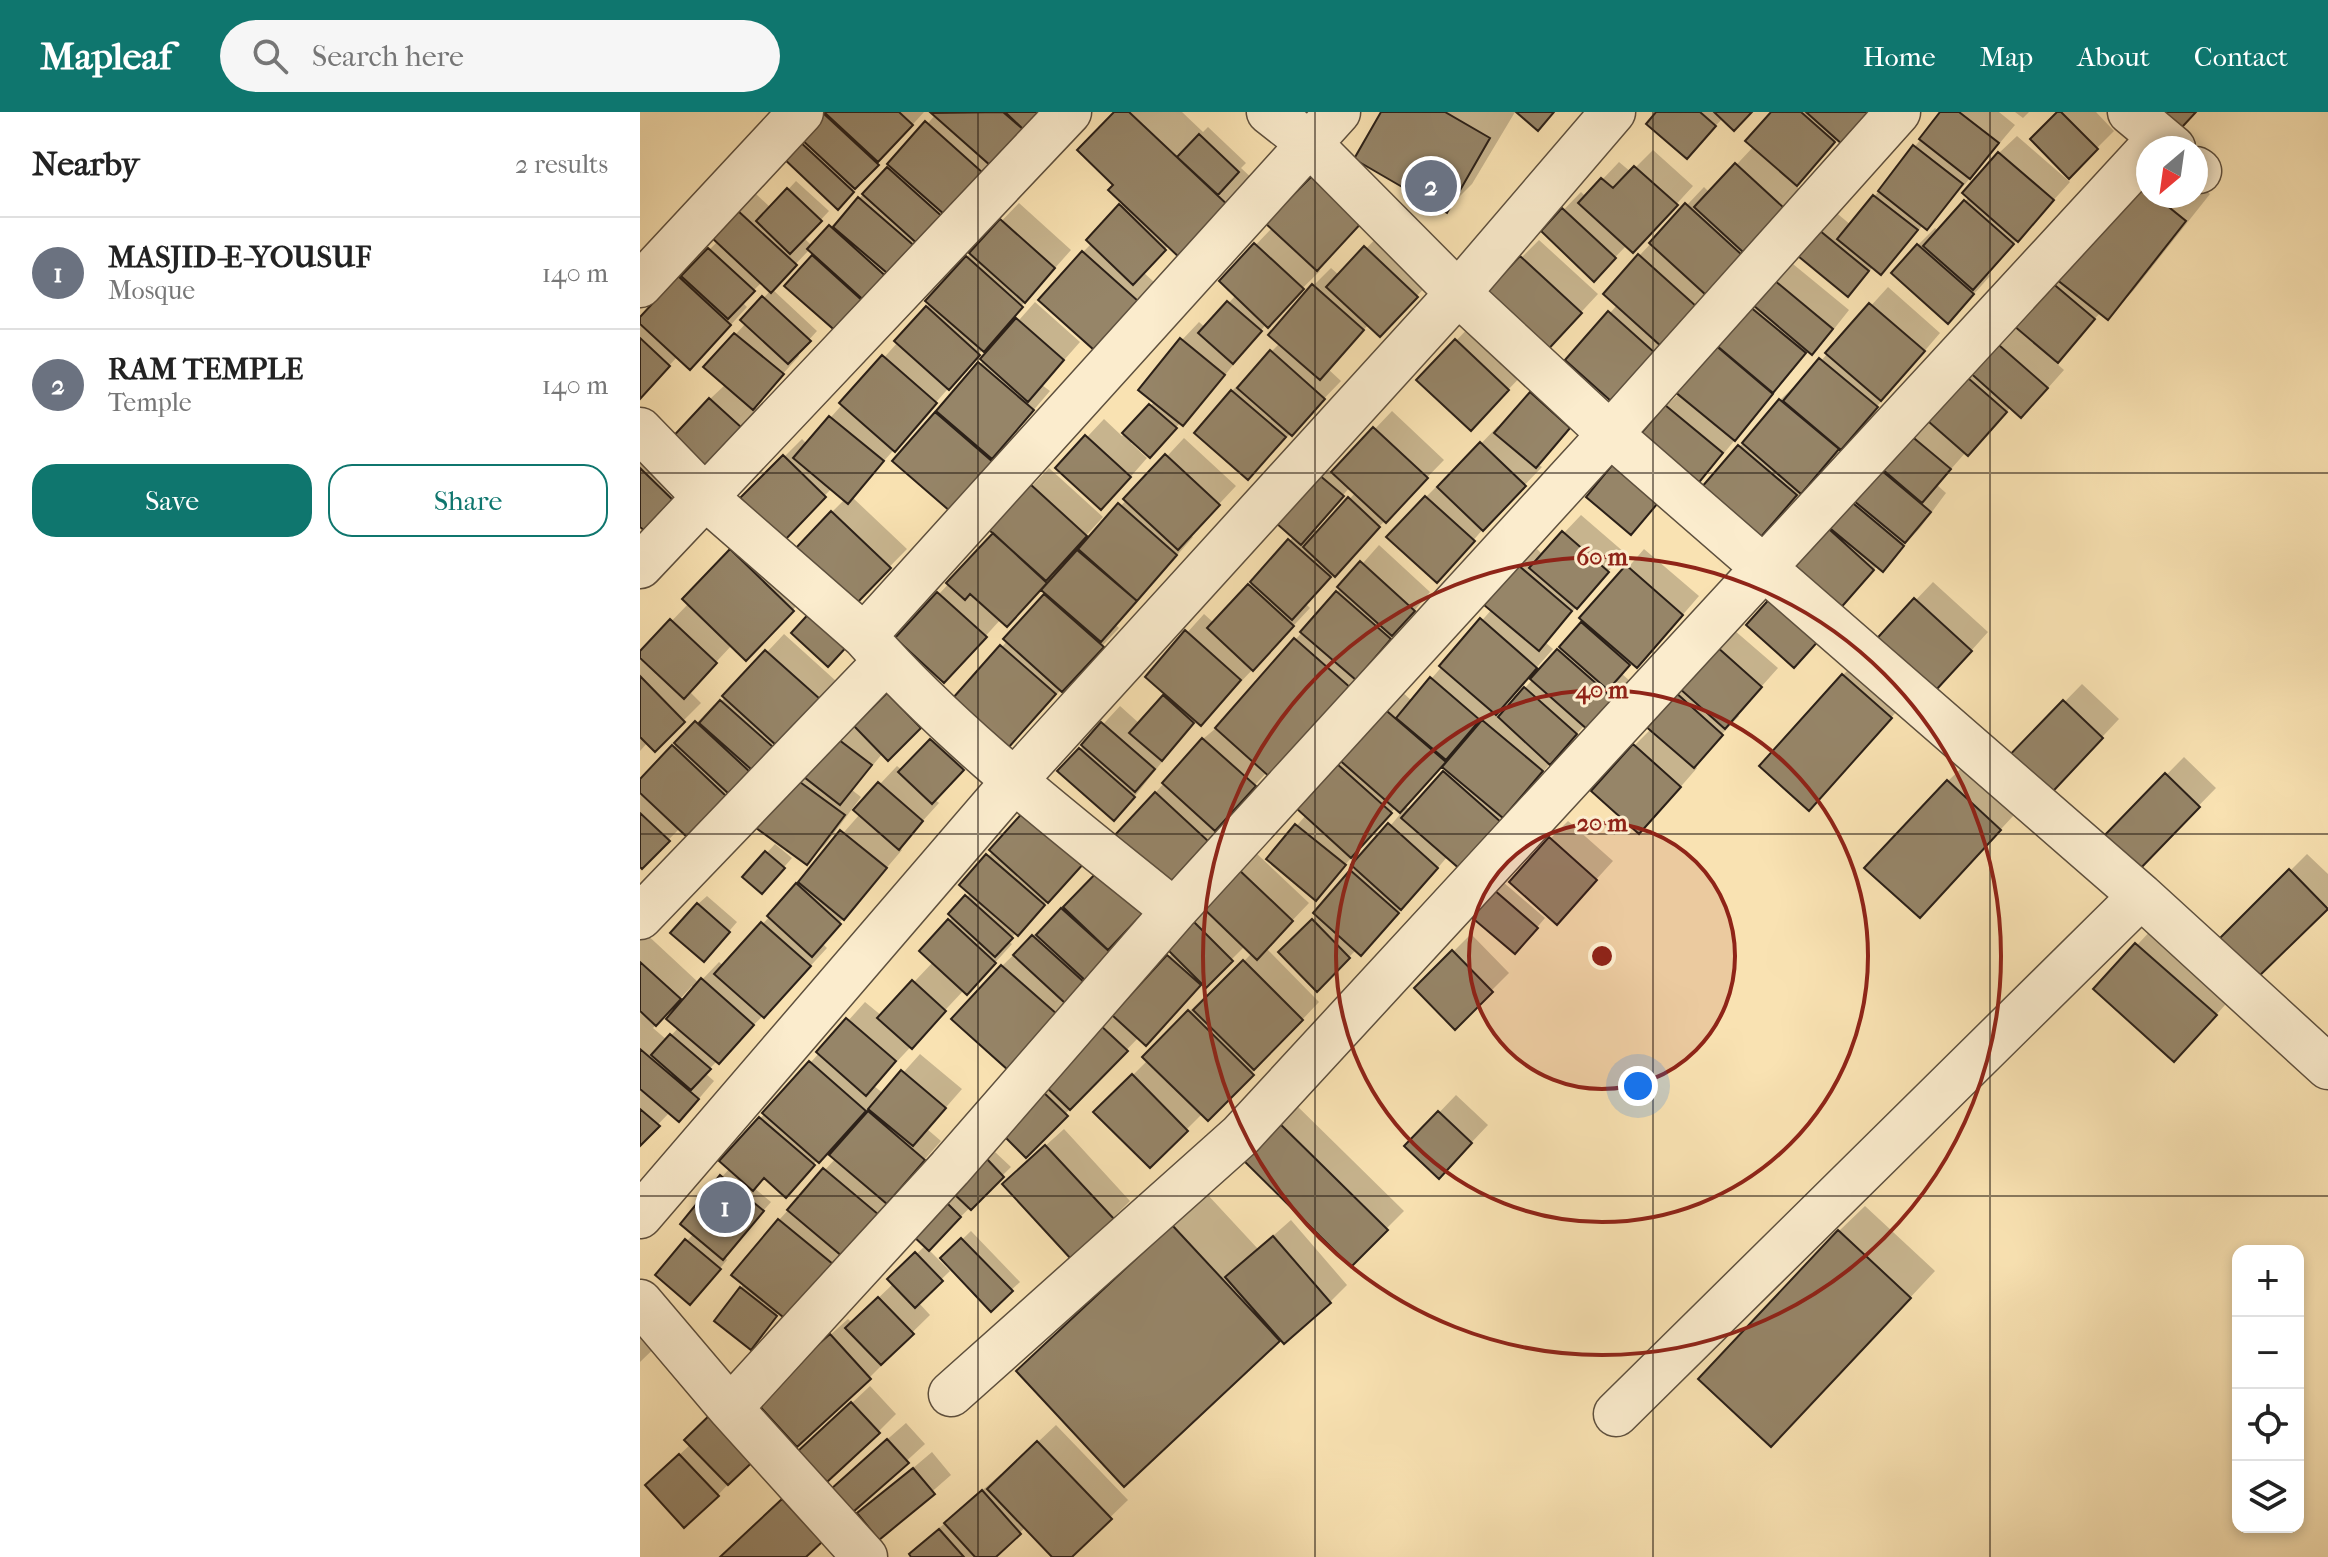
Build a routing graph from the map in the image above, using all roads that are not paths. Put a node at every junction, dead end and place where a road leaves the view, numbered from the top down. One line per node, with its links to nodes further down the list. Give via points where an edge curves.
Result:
1 (801, 112): 8 (street)
2 (1069, 112): 12 (street)
3 (1269, 112): 6 (street)
4 (1613, 112): 9 (street)
5 (1898, 112): 11 (street)
6 (1324, 128): 9 (street); 15 (street)
7 (2136, 178): 14 (street)
8 (640, 285)
9 (1458, 293): 11 (street); 16 (street)
10 (640, 430): 12 (street)
11 (1610, 434): 14 (street); 18 (street)
12 (706, 498): 13 (street); 15 (street)
13 (640, 566)
14 (1764, 567): 17 (street); 23 (street, via 1241,1135)
15 (875, 649): 16 (street); 19 (street)
16 (1014, 781): 18 (street); 21 (street)
17 (2141, 896): 20 (street); 25 (street)
18 (1174, 911): 24 (street, via 950,1168)
19 (640, 917)
20 (2328, 1067)
21 (640, 1216)
22 (640, 1302): 24 (street)
23 (951, 1394)
24 (730, 1408): 26 (street)
25 (1616, 1414)
26 (865, 1557)

